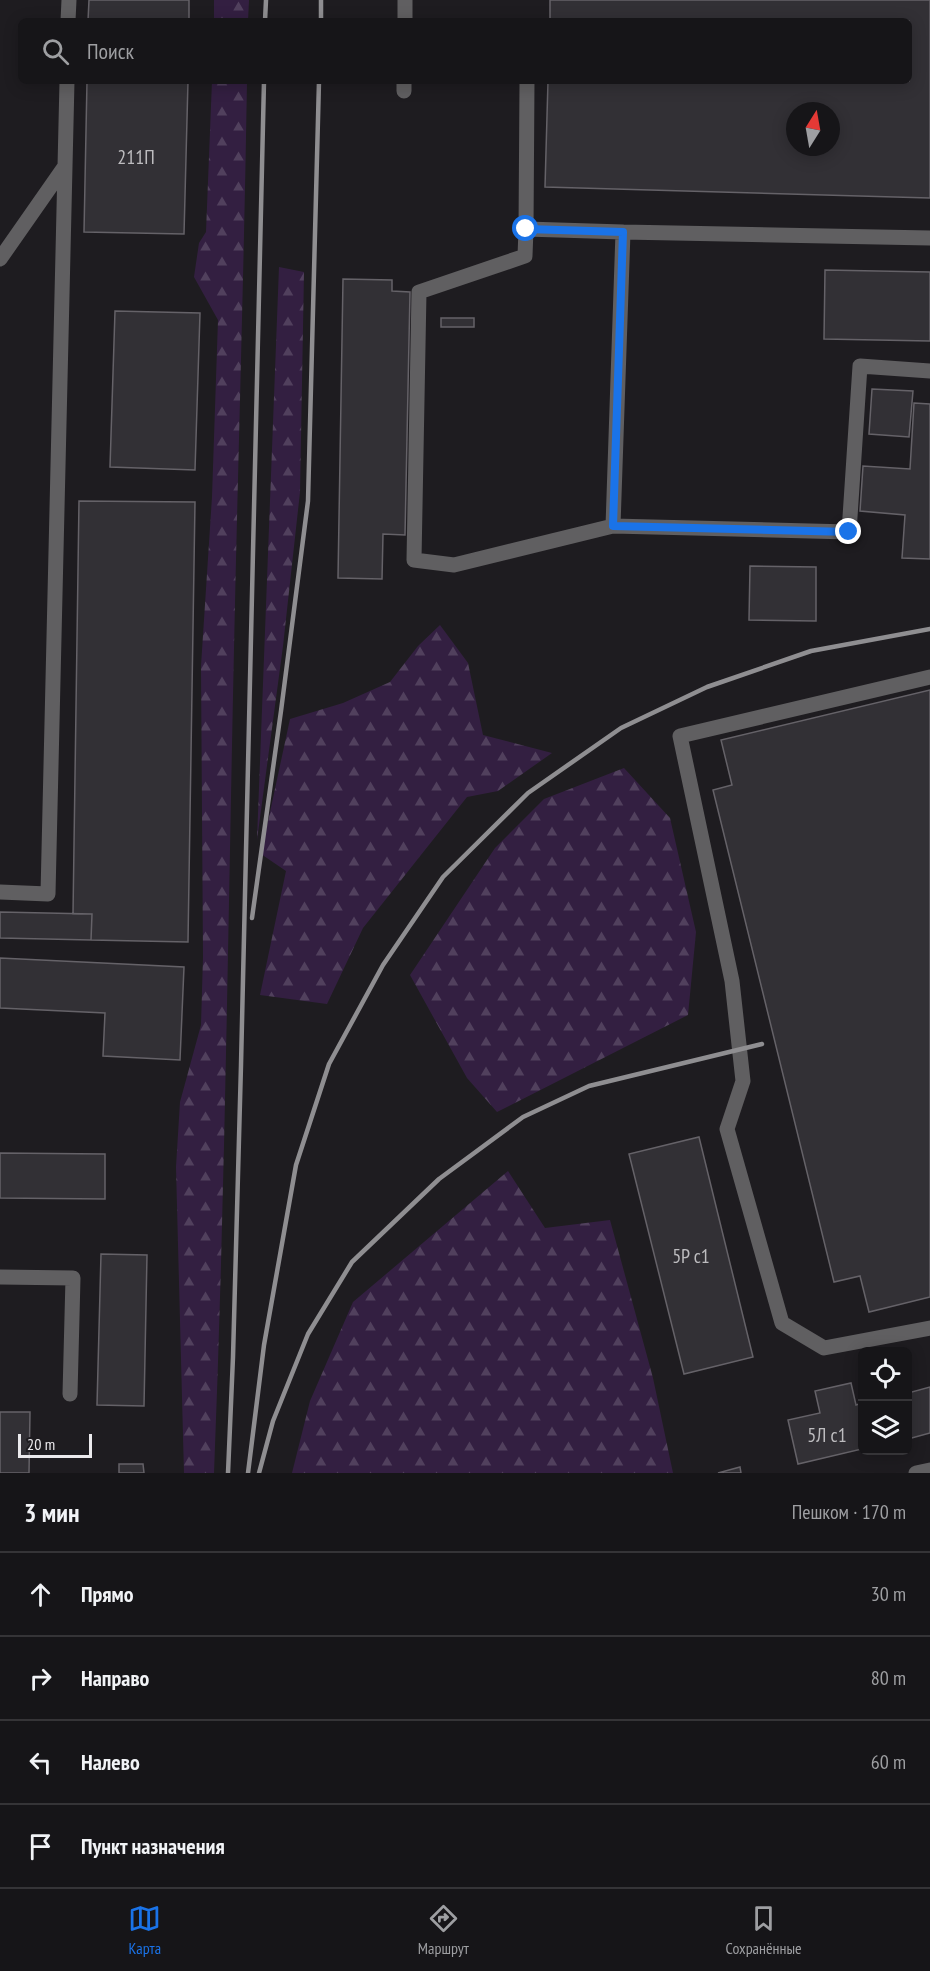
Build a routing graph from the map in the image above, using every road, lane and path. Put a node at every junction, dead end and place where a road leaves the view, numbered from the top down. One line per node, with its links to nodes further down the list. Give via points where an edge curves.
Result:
1 (69, 0): 3 (lane)
2 (405, 0): 4 (lane)
3 (68, 18)
4 (405, 18)
5 (67, 84): 7 (lane)
6 (527, 84): 8 (lane)
7 (65, 166): 11 (lane); 15 (lane, via 48,894)
8 (526, 229): 9 (lane); 13 (lane, via 525,256 419,292 414,560 454,565)
9 (623, 232): 10 (lane); 13 (lane)
10 (930, 238)
11 (0, 259)
12 (930, 371): 13 (lane, via 860,366 849,532)
13 (613, 526)
14 (930, 677): 17 (lane, via 680,736 732,981 744,1081 728,1129 782,1323 824,1348)
15 (0, 892)
16 (0, 1277): 18 (lane, via 73,1278)
17 (930, 1328)
18 (70, 1394)
19 (930, 1470): 20 (lane)
20 (916, 1473)

